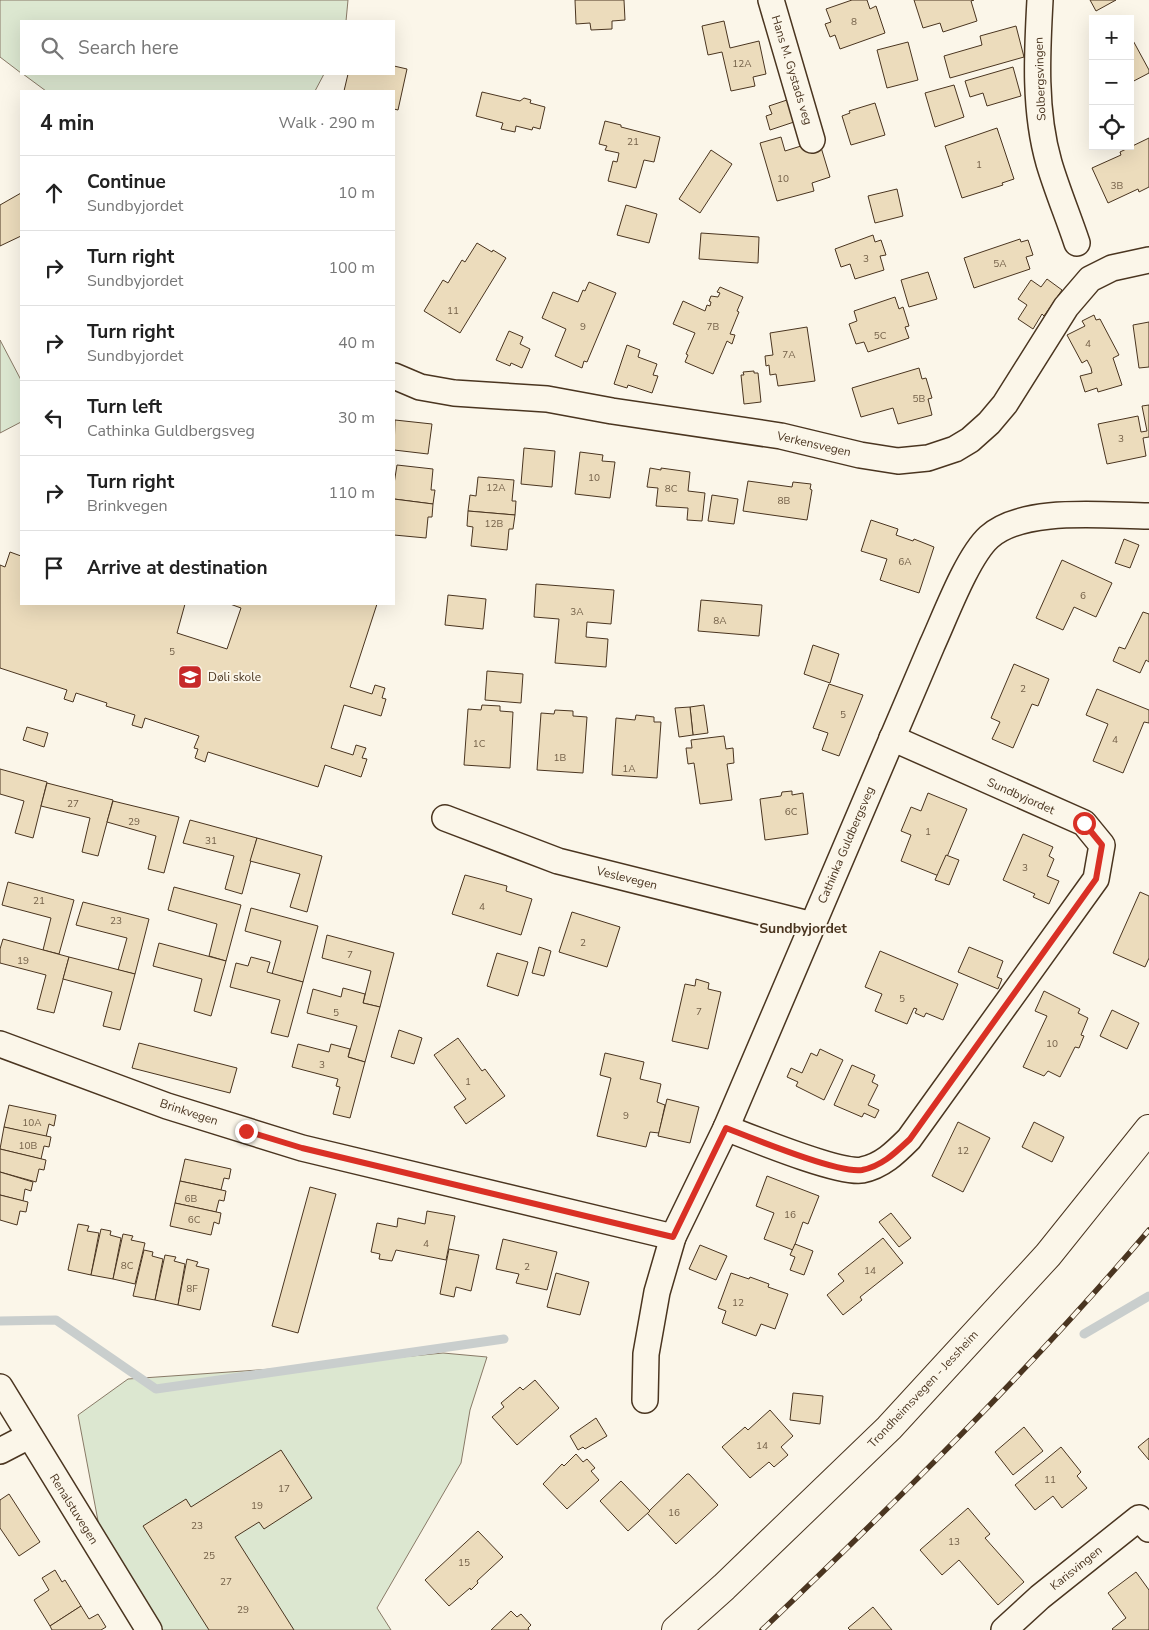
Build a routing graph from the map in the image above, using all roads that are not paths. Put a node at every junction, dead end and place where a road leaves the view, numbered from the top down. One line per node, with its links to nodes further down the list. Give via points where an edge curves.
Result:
1 (771, 0): 3 (street, Hans M. Gystads veg)
2 (1040, 0): 4 (street, Solbergsvingen, via 1039,102 1043,134 1049,163)
3 (812, 140)
4 (1077, 243)
5 (1149, 260): 6 (street, Verkensvegen, via 1112,268 1090,279 1066,307 1005,404 989,423 955,449 928,458 898,461 781,436 547,399 420,387)
6 (395, 376)
7 (1149, 516): 8 (street, Cathinka Guldbergsveg, via 1050,515 1009,525 989,537 968,568)
8 (892, 738): 10 (street, Cathinka Guldbergsveg); 12 (street, Sundbyjordet, via 1084,823 1102,845 1096,879 910,1139 885,1162 860,1170 836,1167)
9 (445, 818): 10 (street, Veslevegen, via 558,861)
10 (812, 925): 12 (street, Cathinka Guldbergsveg)
11 (0, 1044): 14 (street, Brinkvegen, via 167,1106 302,1148)
12 (726, 1128): 14 (street, Cathinka Guldbergsveg)
13 (1149, 1129): 21 (main road, Trondheimsvegen - Jessheim, via 1048,1255 889,1428)
14 (673, 1237): 16 (street, Cathinka Guldbergsveg, via 657,1292 646,1354)
15 (0, 1387): 17 (street, Renalstuvegen)
16 (646, 1400)
17 (29, 1436): 18 (street); 20 (street, Renalstuvegen)
18 (0, 1451)
19 (1149, 1529): 22 (street, Karisvingen, via 1140,1518 1040,1597)
20 (149, 1630)
21 (676, 1630)
22 (1004, 1630)

